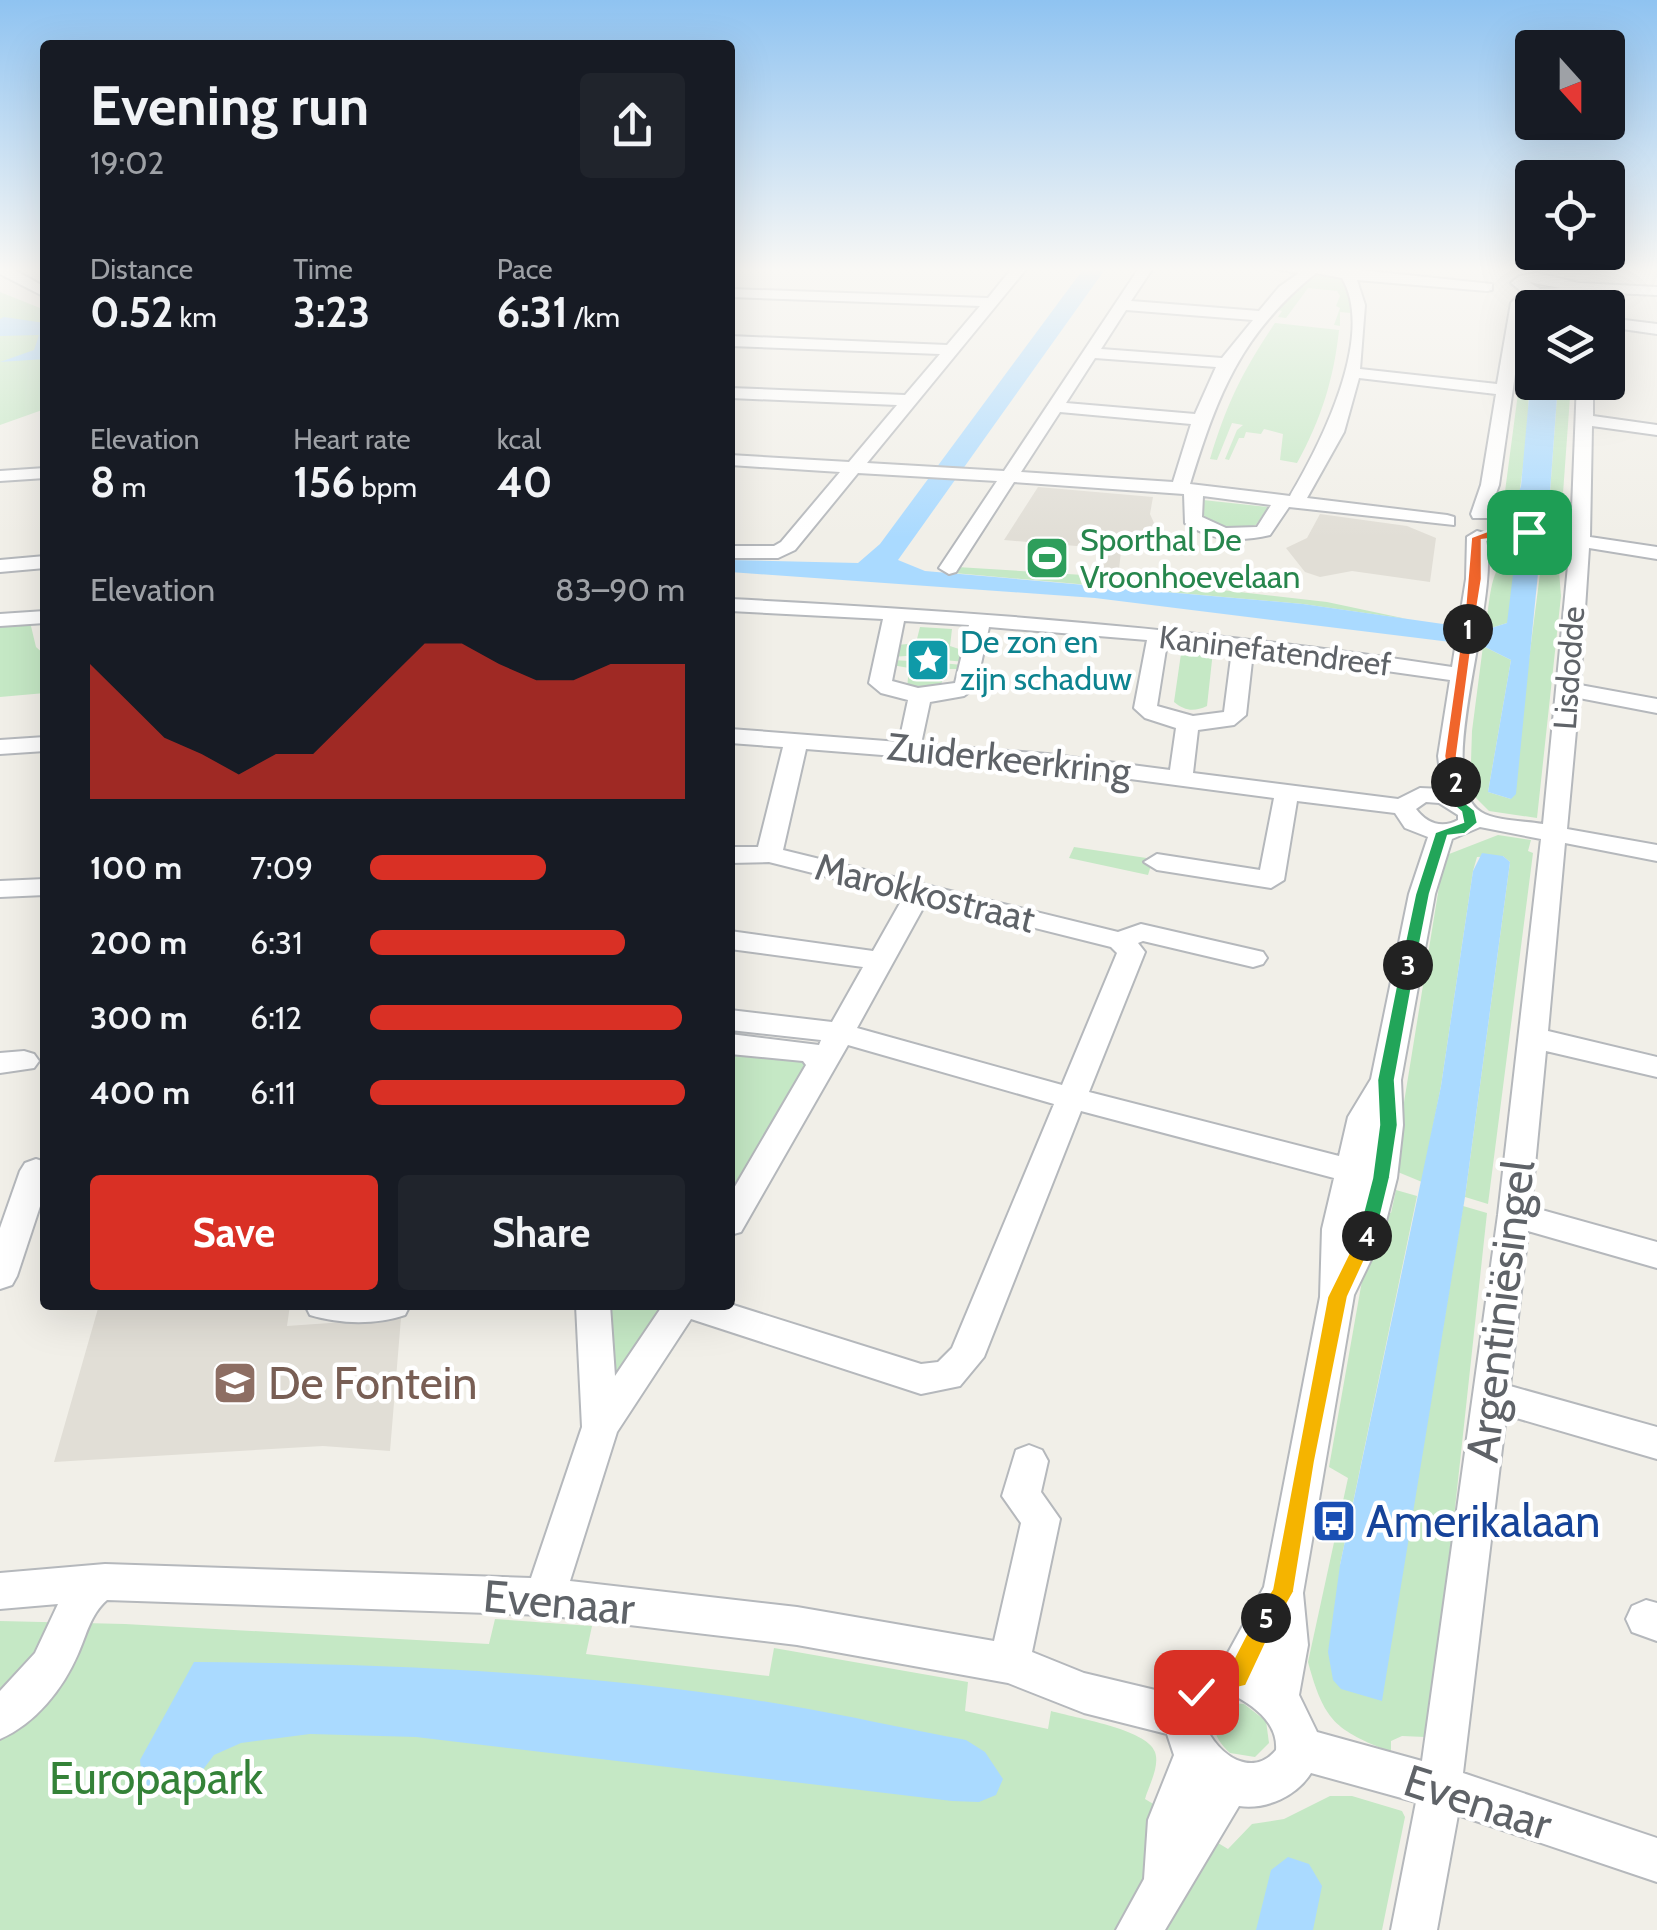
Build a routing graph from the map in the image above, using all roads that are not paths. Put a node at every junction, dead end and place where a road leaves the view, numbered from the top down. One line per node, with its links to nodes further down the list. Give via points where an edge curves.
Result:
1 (942, 358): 11 (street)
2 (1087, 358): 13 (street)
3 (1153, 358): 7 (street)
4 (1230, 358): 7 (street)
5 (1354, 358): 8 (street)
6 (1508, 358): 9 (street)
7 (1226, 364): 14 (street)
8 (1353, 374): 9 (street); 23 (street, via 1335,432)
9 (1502, 390): 24 (street)
10 (735, 393): 11 (street)
11 (908, 400): 18 (street)
12 (1584, 400): 15 (street, Lisdodde)
13 (1054, 407): 14 (street); 20 (street)
14 (1201, 420): 22 (street)
15 (1583, 420): 16 (street); 28 (street, Lisdodde)
16 (1657, 430)
17 (735, 460): 18 (street)
18 (856, 465): 20 (street); 29 (street, via 788,546)
19 (40, 473): 21 (street)
20 (1010, 475): 22 (street); 33 (street)
21 (0, 476)
22 (1187, 488): 23 (street); 23 (street, via 1192,519 1228,533 1263,531)
23 (1290, 499): 25 (street)
24 (1480, 514): 25 (street); 26 (street)
25 (1447, 521): 27 (street)
26 (1503, 529): 27 (street); 28 (street)
27 (1477, 537): 41 (street)
28 (1578, 540): 30 (street); 42 (street, Lisdodde)
29 (735, 552)
30 (1657, 553)
31 (40, 562): 32 (street)
32 (0, 566)
33 (949, 568)
34 (735, 605): 35 (street, Kaninefatendreef)
35 (895, 614): 38 (street, Kaninefatendreef); 43 (street, via 880,684)
36 (40, 617): 37 (street)
37 (0, 620)
38 (980, 622): 39 (street, Kaninefatendreef); 43 (street, via 965,687)
39 (1158, 636): 40 (street, Kaninefatendreef); 45 (street, via 1145,708)
40 (1243, 645): 41 (street, Kaninefatendreef); 45 (street, via 1235,715)
41 (1460, 675): 53 (street, via 1450,756)
42 (1569, 690): 44 (street); 55 (street, Lisdodde)
43 (920, 694): 50 (street)
44 (1657, 706)
45 (1188, 722): 51 (street)
46 (735, 736): 47 (street, Zuiderkeerkring)
47 (796, 740): 50 (street, Zuiderkeerkring); 57 (street)
48 (40, 744): 49 (street)
49 (0, 748)
50 (910, 748): 51 (street, Zuiderkeerkring)
51 (1181, 776): 52 (street, Zuiderkeerkring)
52 (1287, 790): 54 (street, Zuiderkeerkring); 59 (street, via 1271,880)
53 (1454, 805): 54 (street, via 1460,830); 54 (street, via 1413,797); 55 (street)
54 (1422, 822): 73 (street, via 1422,894)
55 (1552, 833): 58 (street); 69 (street, Argentiniësingel)
56 (735, 854): 57 (street, Marokkostraat)
57 (768, 854): 62 (street, Marokkostraat)
58 (1657, 854)
59 (1157, 862)
60 (40, 887): 61 (street)
61 (0, 889)
62 (920, 891): 64 (street, Marokkostraat); 66 (street)
63 (735, 941): 66 (street)
64 (1120, 941): 65 (street, Marokkostraat, via 1140,932); 74 (street, via 1131,952)
65 (1253, 958)
66 (882, 961): 68 (street)
67 (735, 1020): 68 (street)
68 (846, 1025): 71 (street); 74 (street)
69 (1530, 1038): 72 (street); 79 (street, Argentiniësingel)
70 (735, 1044): 71 (street)
71 (819, 1058): 78 (street)
72 (1657, 1067)
73 (1386, 1080): 76 (street, via 1363,1117); 77 (street)
74 (1073, 1098): 76 (street); 85 (street, via 966,1357 947,1376 921,1379)
75 (36, 1171): 81 (street)
76 (1348, 1172): 77 (street); 82 (street, via 1338,1229)
77 (1381, 1178): 82 (street, via 1366,1237)
78 (735, 1214)
79 (1514, 1215): 80 (street); 86 (street, Argentiniësingel)
80 (1657, 1255)
81 (0, 1276)
82 (1338, 1297): 92 (street)
83 (593, 1310): 87 (street)
84 (679, 1310): 87 (street)
85 (707, 1310)
86 (1490, 1396): 88 (street); 100 (street, Argentiniësingel)
87 (600, 1426): 93 (street)
88 (1657, 1444)
89 (1030, 1461): 94 (street, via 1021,1496 1042,1519)
90 (106, 1582): 91 (street, Evenaar); 93 (street, Evenaar); 97 (street, via 82,1596 54,1661)
91 (0, 1591)
92 (1283, 1592): 95 (street); 96 (street, via 1288,1645)
93 (546, 1597): 94 (street, Evenaar, via 797,1626)
94 (1009, 1663): 99 (street, Evenaar)
95 (1237, 1678): 96 (street); 99 (street, via 1196,1692)
96 (1278, 1698): 98 (street, via 1294,1722)
97 (0, 1718)
98 (1297, 1748): 99 (street, via 1281,1776 1248,1786); 100 (street, Evenaar)
99 (1204, 1752): 102 (street, via 1166,1884)
100 (1439, 1787): 101 (street, Evenaar); 103 (street, Argentiniësingel)
101 (1657, 1860)
102 (1140, 1930)
103 (1414, 1930)

